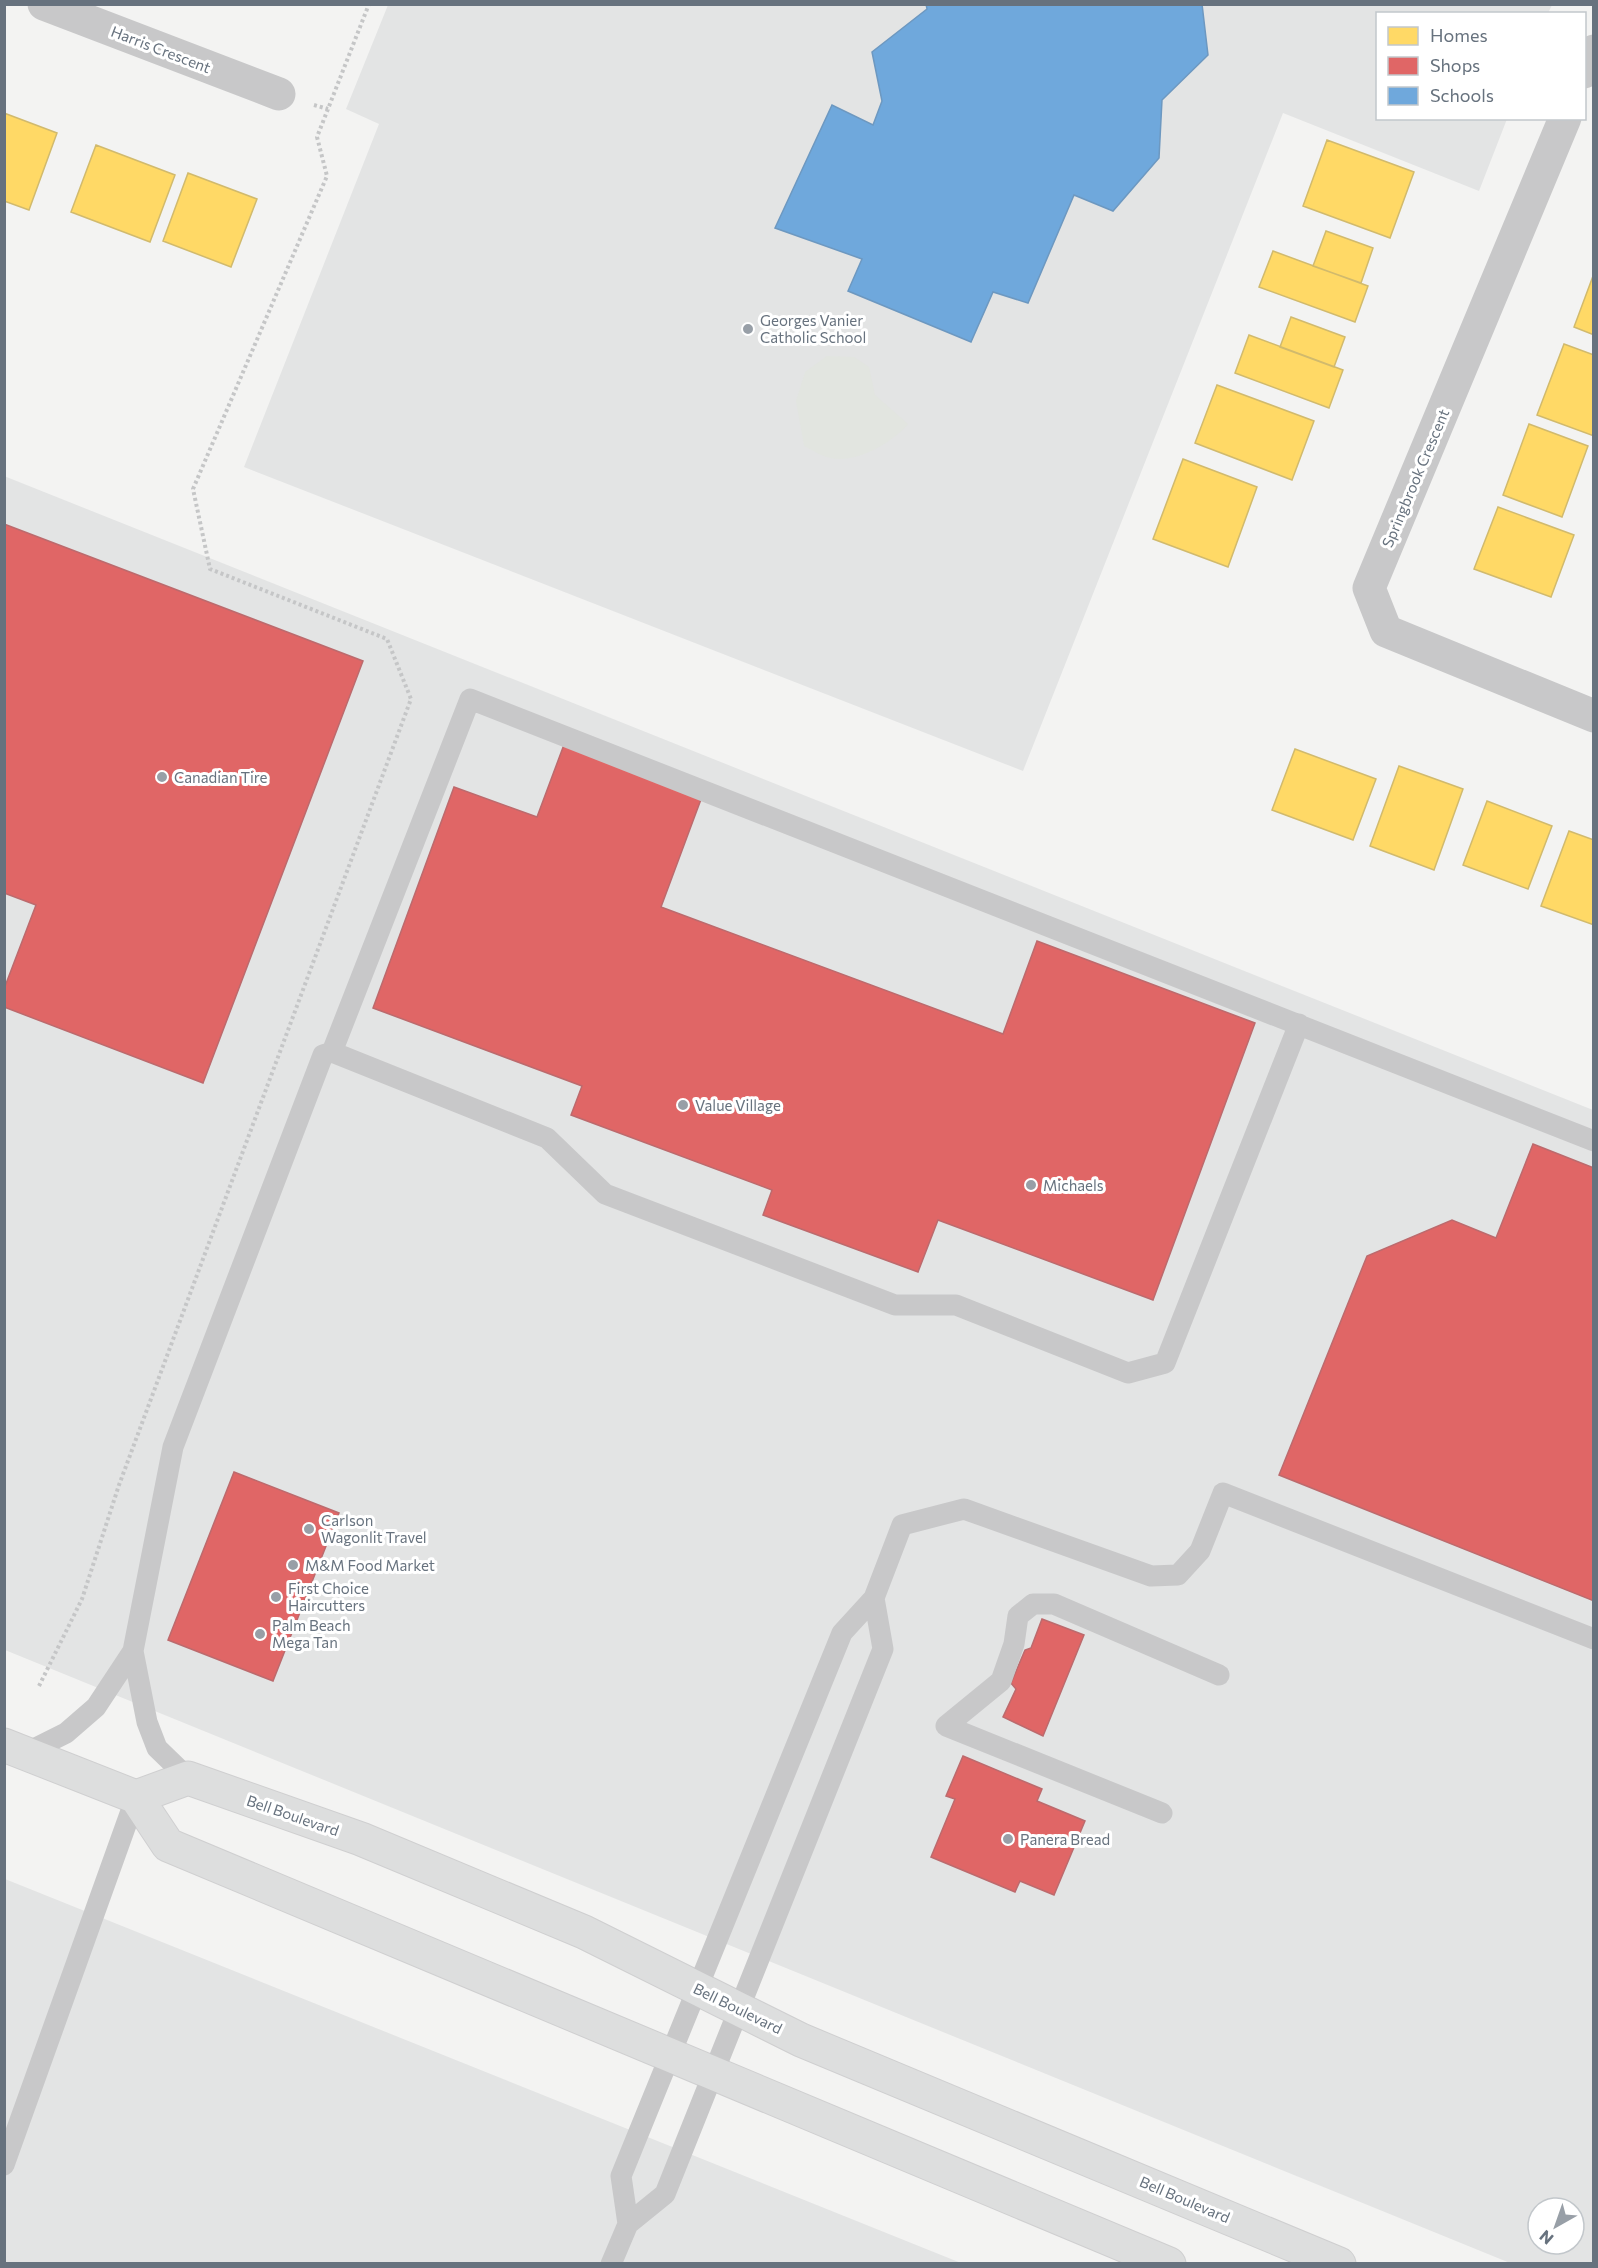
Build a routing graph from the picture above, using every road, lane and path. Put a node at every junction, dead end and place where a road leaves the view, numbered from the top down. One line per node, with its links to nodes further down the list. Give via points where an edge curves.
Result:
1 (44, 4): 5 (street, Harris Crescent)
2 (369, 4): 15 (path, via 317,137 327,176 193,489 210,569 387,639 411,699 119,1485 82,1599)
3 (1593, 51): 4 (street)
4 (1586, 67)
5 (279, 94)
6 (1564, 120): 7 (street, Springbrook Crescent, via 1369,588 1386,631)
7 (1593, 716)
8 (1299, 1024): 9 (lane, via 470,699); 9 (lane, via 1165,1363 1128,1373 956,1305 895,1305 605,1194 547,1138); 10 (lane)
9 (332, 1052): 13 (lane, via 324,1055 173,1447)
10 (1593, 1141)
11 (874, 1598): 12 (lane, via 902,1525 964,1509 1151,1576 1178,1575 1200,1551 1223,1493); 20 (lane, via 842,1633); 21 (lane, via 883,1649)
12 (1593, 1639)
13 (133, 1650): 16 (lane, via 96,1707 66,1733); 17 (lane, via 147,1722 157,1748)
14 (1219, 1675): 19 (lane, via 1054,1604 1033,1604 1018,1616 1014,1644 1000,1681 946,1726)
15 (39, 1686)
16 (15, 1749): 18 (main road)
17 (188, 1779): 18 (main road); 20 (main road, Bell Boulevard, via 361,1839 584,1932)
18 (136, 1797): 22 (main road, via 168,1845); 24 (lane)
19 (1162, 1813)
20 (696, 1987): 21 (main road, Bell Boulevard); 22 (lane)
21 (740, 2010): 23 (lane); 28 (main road, Bell Boulevard, via 812,2044)
22 (669, 2055): 23 (main road); 25 (lane, via 621,2176)
23 (714, 2074): 25 (lane, via 665,2194); 27 (main road)
24 (4, 2165)
25 (628, 2224): 26 (lane)
26 (611, 2264)
27 (1168, 2264)
28 (1339, 2264)

